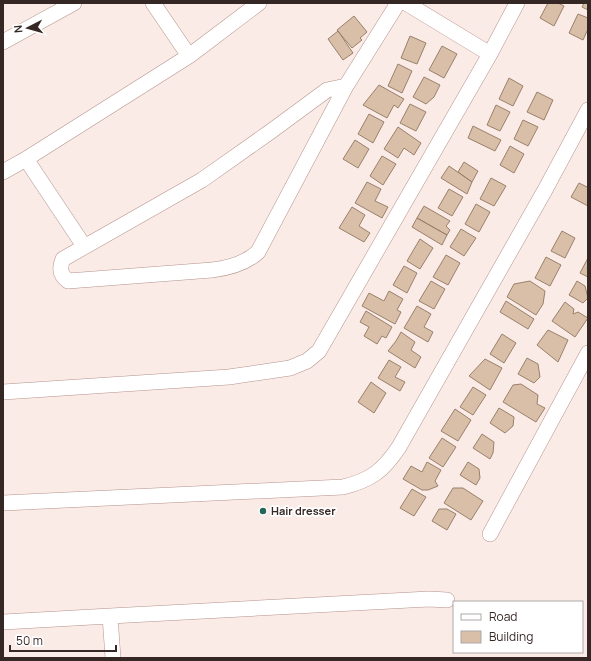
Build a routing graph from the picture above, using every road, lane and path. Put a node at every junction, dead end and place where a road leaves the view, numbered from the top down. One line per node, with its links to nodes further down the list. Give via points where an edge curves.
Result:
1 (74, 3): 7 (street)
2 (153, 3): 9 (street)
3 (259, 3): 9 (street)
4 (398, 3): 10 (street)
5 (406, 3): 8 (street)
6 (517, 3): 8 (street)
7 (3, 42)
8 (490, 54): 16 (street, via 319,350 307,361 281,370 229,377)
9 (189, 56): 12 (street)
10 (346, 86): 14 (street, via 327,90 202,180); 14 (street, via 258,252 253,257 233,267 222,269 68,281 60,270 63,259)
11 (588, 110): 17 (street, via 400,447 386,465 373,475 342,487)
12 (26, 159): 13 (street); 14 (street)
13 (3, 172)
14 (84, 246)
15 (588, 353): 18 (street)
16 (3, 392)
17 (3, 503)
18 (490, 534)
19 (447, 600): 20 (street)
20 (110, 616): 21 (street); 22 (street)
21 (3, 622)
22 (112, 658)

